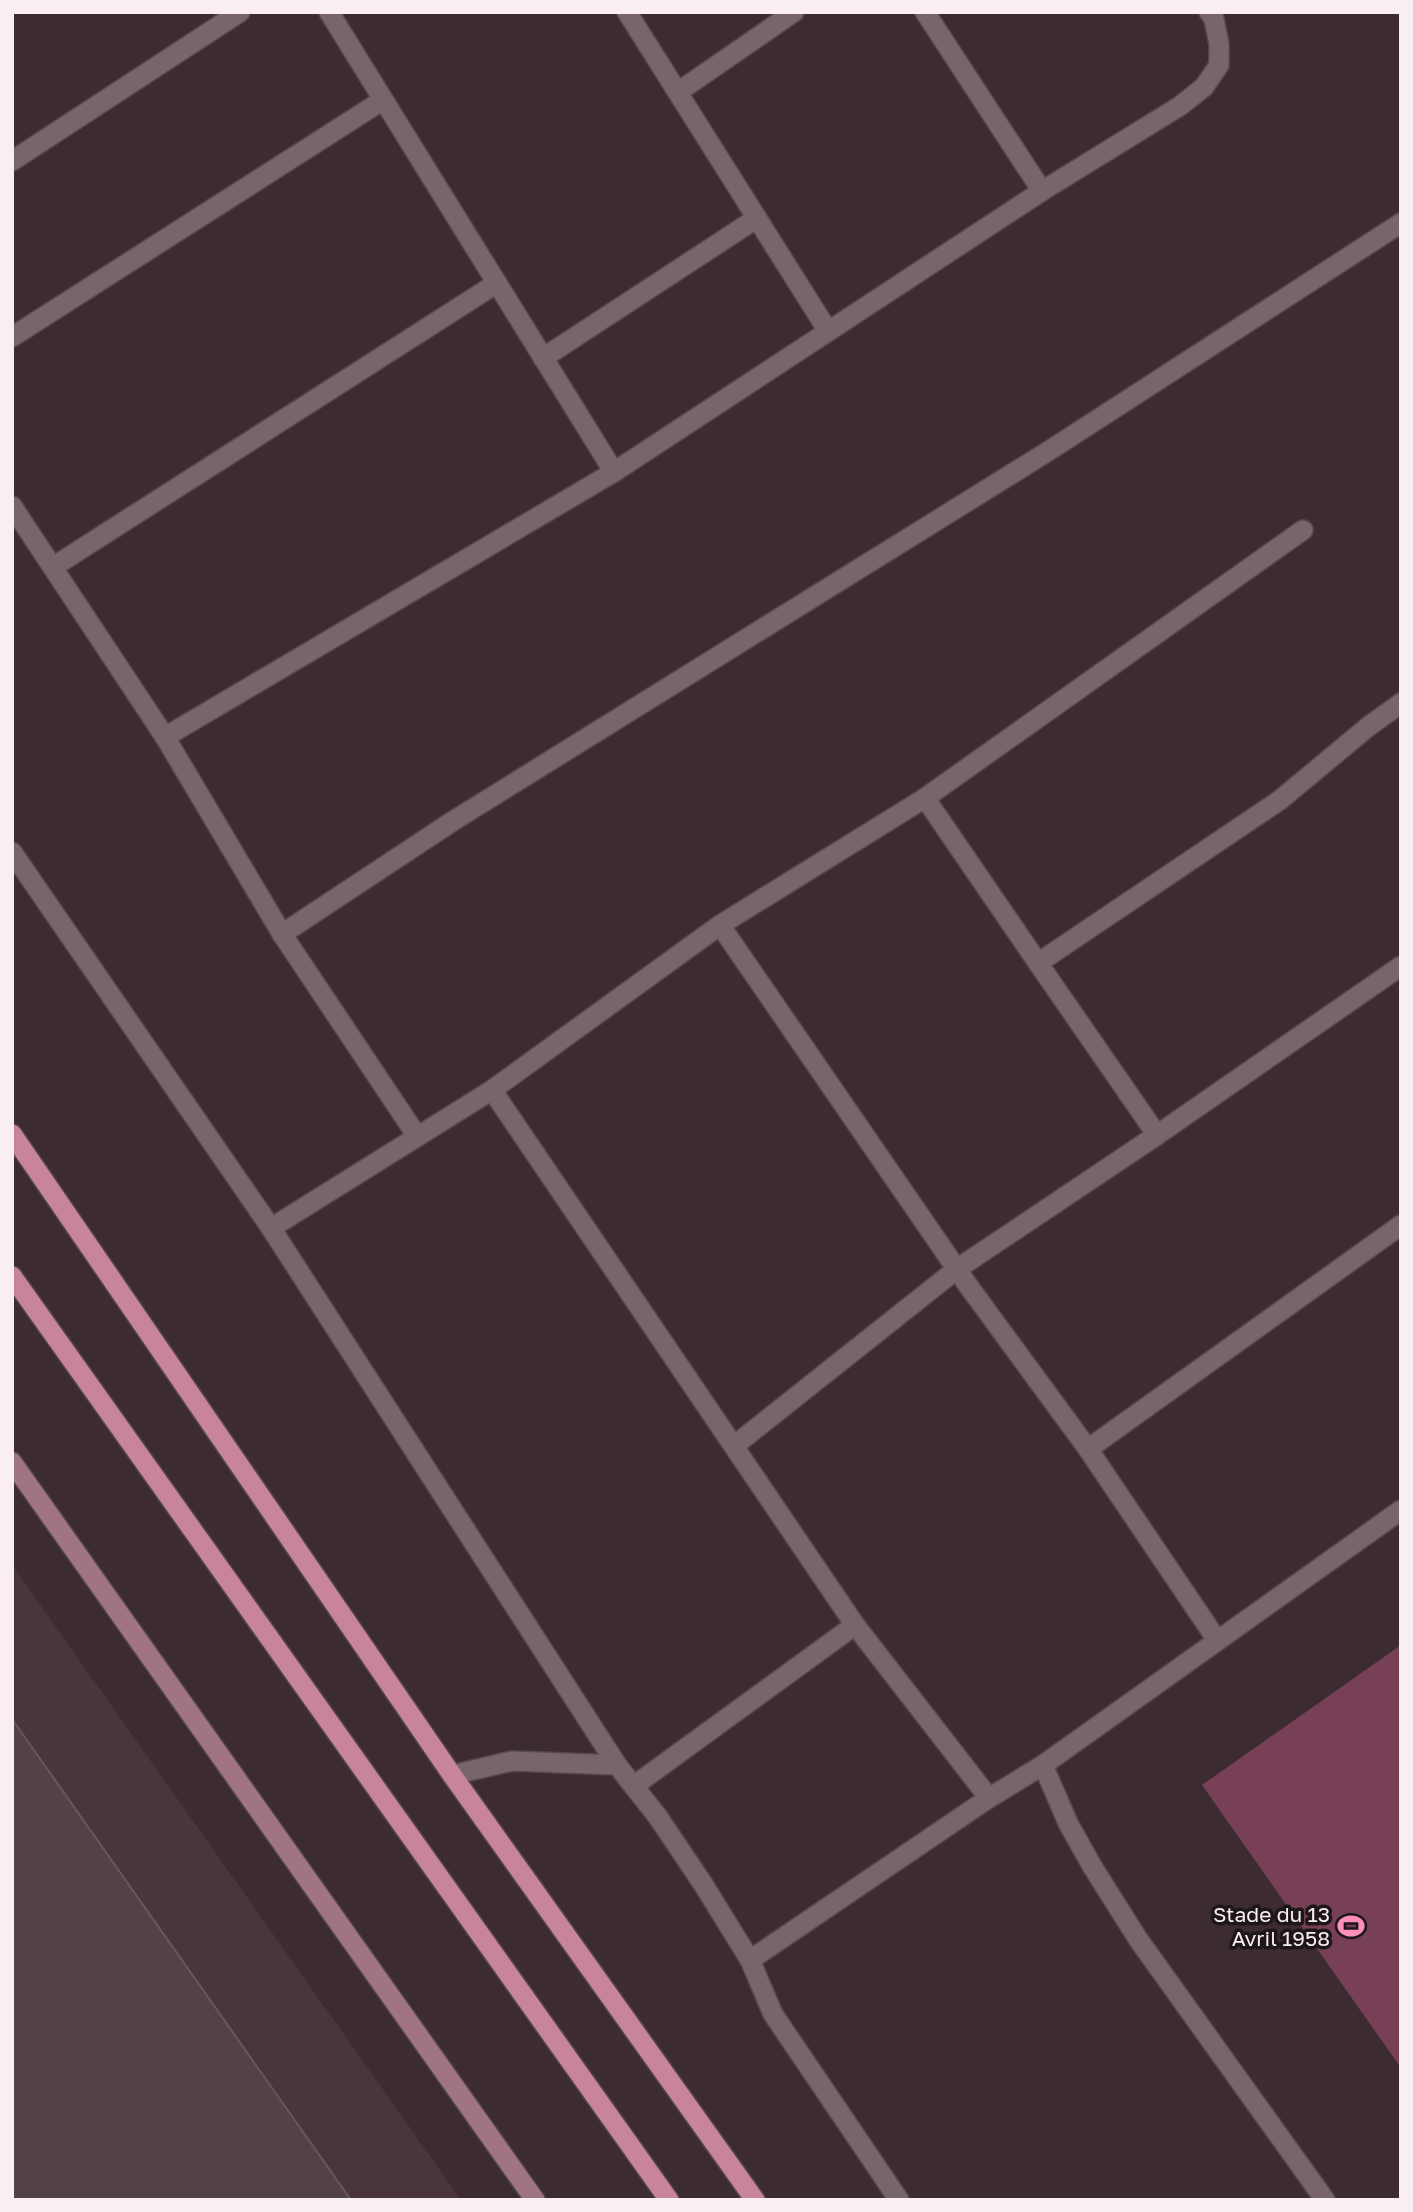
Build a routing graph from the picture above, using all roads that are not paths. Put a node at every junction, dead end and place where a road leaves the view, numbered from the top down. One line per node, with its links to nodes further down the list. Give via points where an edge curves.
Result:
1 (240, 12): 9 (street)
2 (329, 12): 8 (street)
3 (627, 12): 7 (street)
4 (794, 12): 7 (street)
5 (925, 12): 10 (street)
6 (1209, 12): 10 (street, via 1219,44 1219,65 1203,87)
7 (678, 92): 11 (street)
8 (383, 100): 13 (street); 15 (street)
9 (12, 161)
10 (1042, 191): 14 (street)
11 (757, 218): 14 (street); 16 (street)
12 (1401, 223): 26 (street, via 1047,452 453,821)
13 (497, 283): 16 (street); 20 (street)
14 (828, 331): 17 (street)
15 (12, 337)
16 (543, 358): 17 (street)
17 (614, 472): 22 (street)
18 (12, 506): 20 (street)
19 (1303, 530): 23 (street)
20 (53, 567): 22 (street)
21 (1401, 704): 27 (street, via 1279,800)
22 (165, 737): 26 (street)
23 (925, 798): 25 (street); 27 (street)
24 (12, 852): 34 (street)
25 (720, 925): 29 (street); 35 (street)
26 (282, 934): 32 (street)
27 (1038, 963): 31 (street)
28 (1401, 966): 31 (street)
29 (492, 1090): 32 (street); 37 (street)
30 (12, 1134): 45 (main road)
31 (1157, 1135): 35 (street)
32 (417, 1136): 34 (street)
33 (1401, 1225): 38 (street)
34 (271, 1228): 43 (street)
35 (957, 1269): 37 (street); 38 (street)
36 (12, 1276): 50 (main road)
37 (735, 1445): 41 (street)
38 (1088, 1449): 42 (street)
39 (12, 1462): 49 (main road)
40 (1401, 1510): 42 (street)
41 (855, 1625): 46 (street); 47 (street)
42 (1217, 1640): 44 (street)
43 (617, 1765): 45 (street, via 512,1761); 46 (street)
44 (1043, 1765): 47 (street); 53 (street, via 1068,1824 1138,1939)
45 (452, 1775): 51 (main road)
46 (635, 1785): 48 (street)
47 (989, 1798): 48 (street)
48 (750, 1960): 52 (street, via 773,2014)
49 (535, 2200)
50 (669, 2200)
51 (755, 2200)
52 (899, 2200)
53 (1325, 2200)

